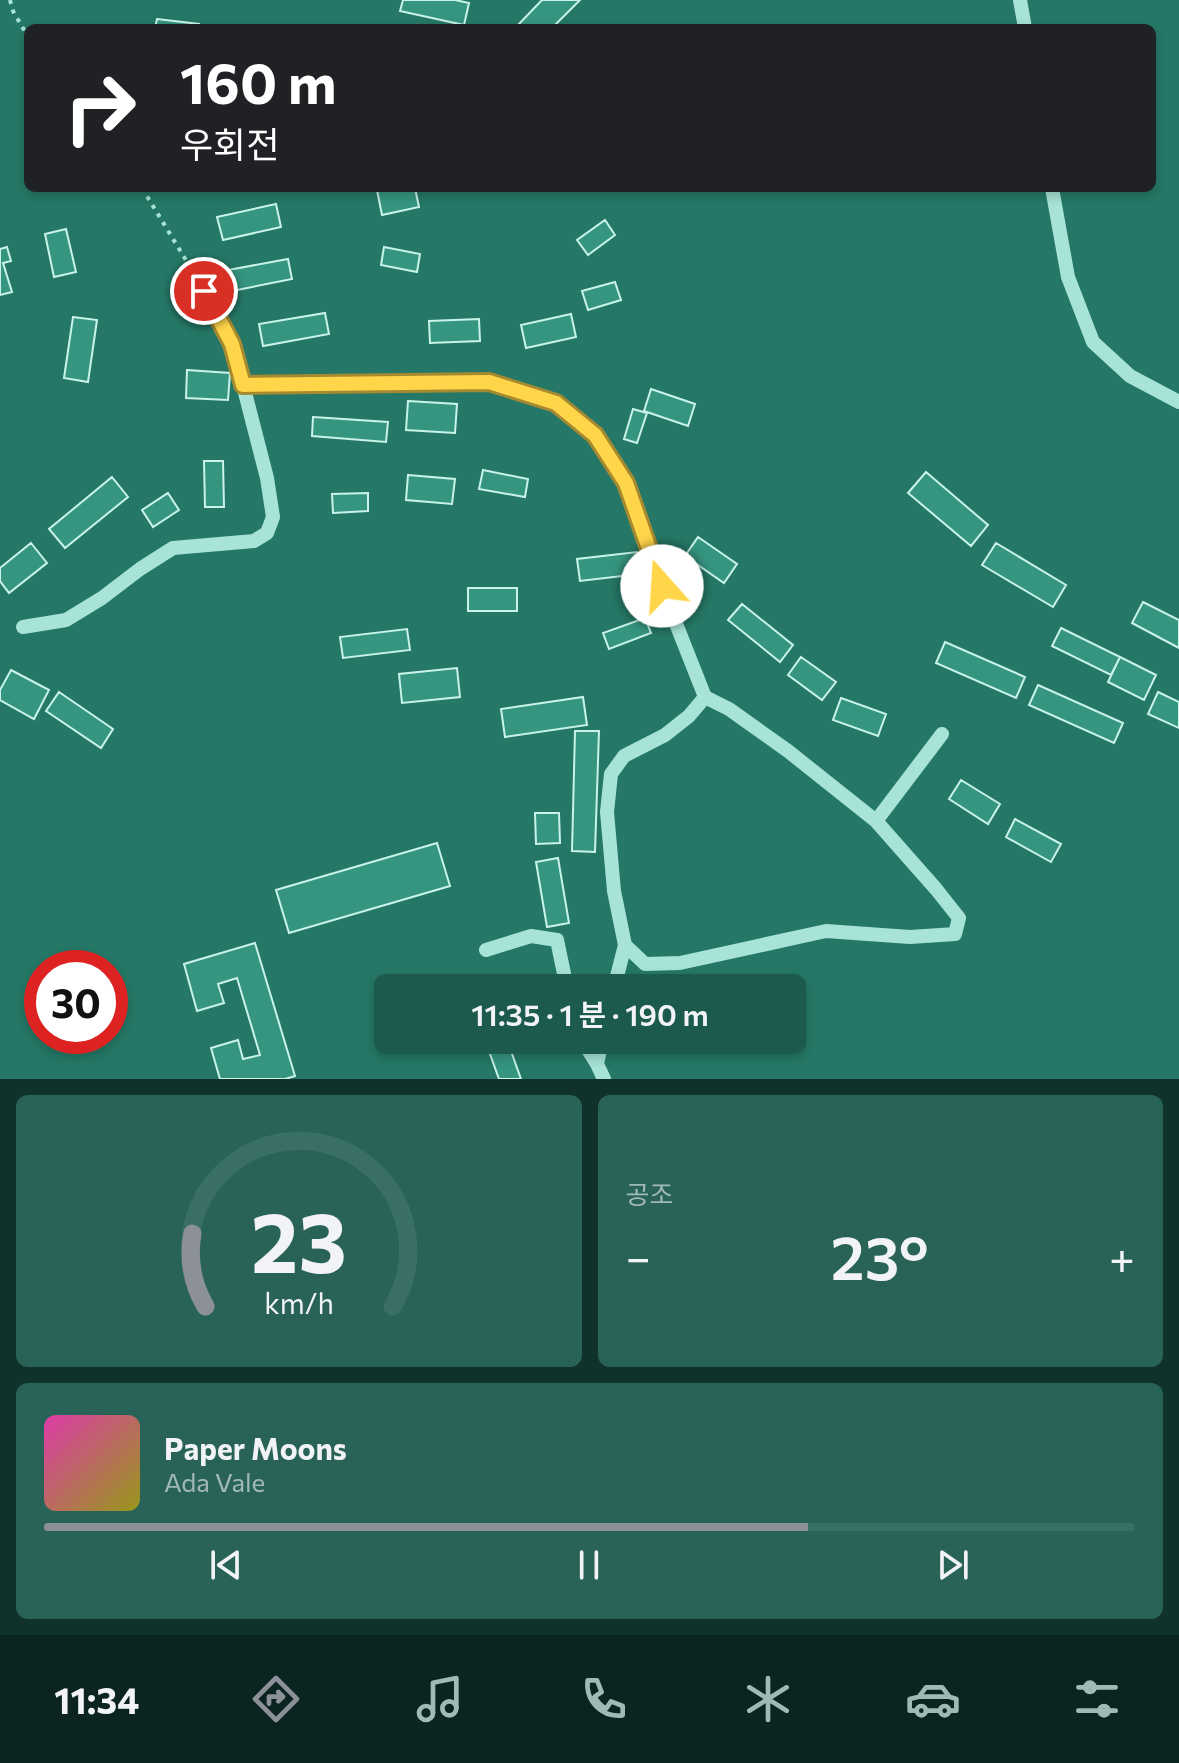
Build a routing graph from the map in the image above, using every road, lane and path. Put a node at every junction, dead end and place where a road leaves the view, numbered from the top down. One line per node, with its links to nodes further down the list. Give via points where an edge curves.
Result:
1 (10, 0): 4 (path)
2 (1020, 0): 3 (street)
3 (1024, 24)
4 (24, 30)
5 (144, 192): 7 (path)
6 (1053, 192): 9 (street, via 1068,277 1093,342 1130,376)
7 (204, 291): 8 (street, via 232,344)
8 (243, 385): 10 (street, via 267,478 273,517 267,533 254,541 173,548 66,620); 11 (street, via 489,382 556,403 595,435 626,483)
9 (1179, 402)
10 (23, 627)
11 (705, 697): 13 (street, via 788,751); 14 (street, via 665,735 624,756 611,774 607,812)
12 (942, 734): 13 (street)
13 (876, 821): 14 (street, via 959,918 955,934 910,937 826,931 680,963 645,964)
14 (625, 945): 17 (street)
15 (486, 950): 16 (street, via 531,936 557,940)
16 (564, 974)
17 (618, 974)
18 (591, 1054): 20 (street)
19 (599, 1054): 20 (street)
20 (597, 1064): 21 (street)
21 (604, 1079)

